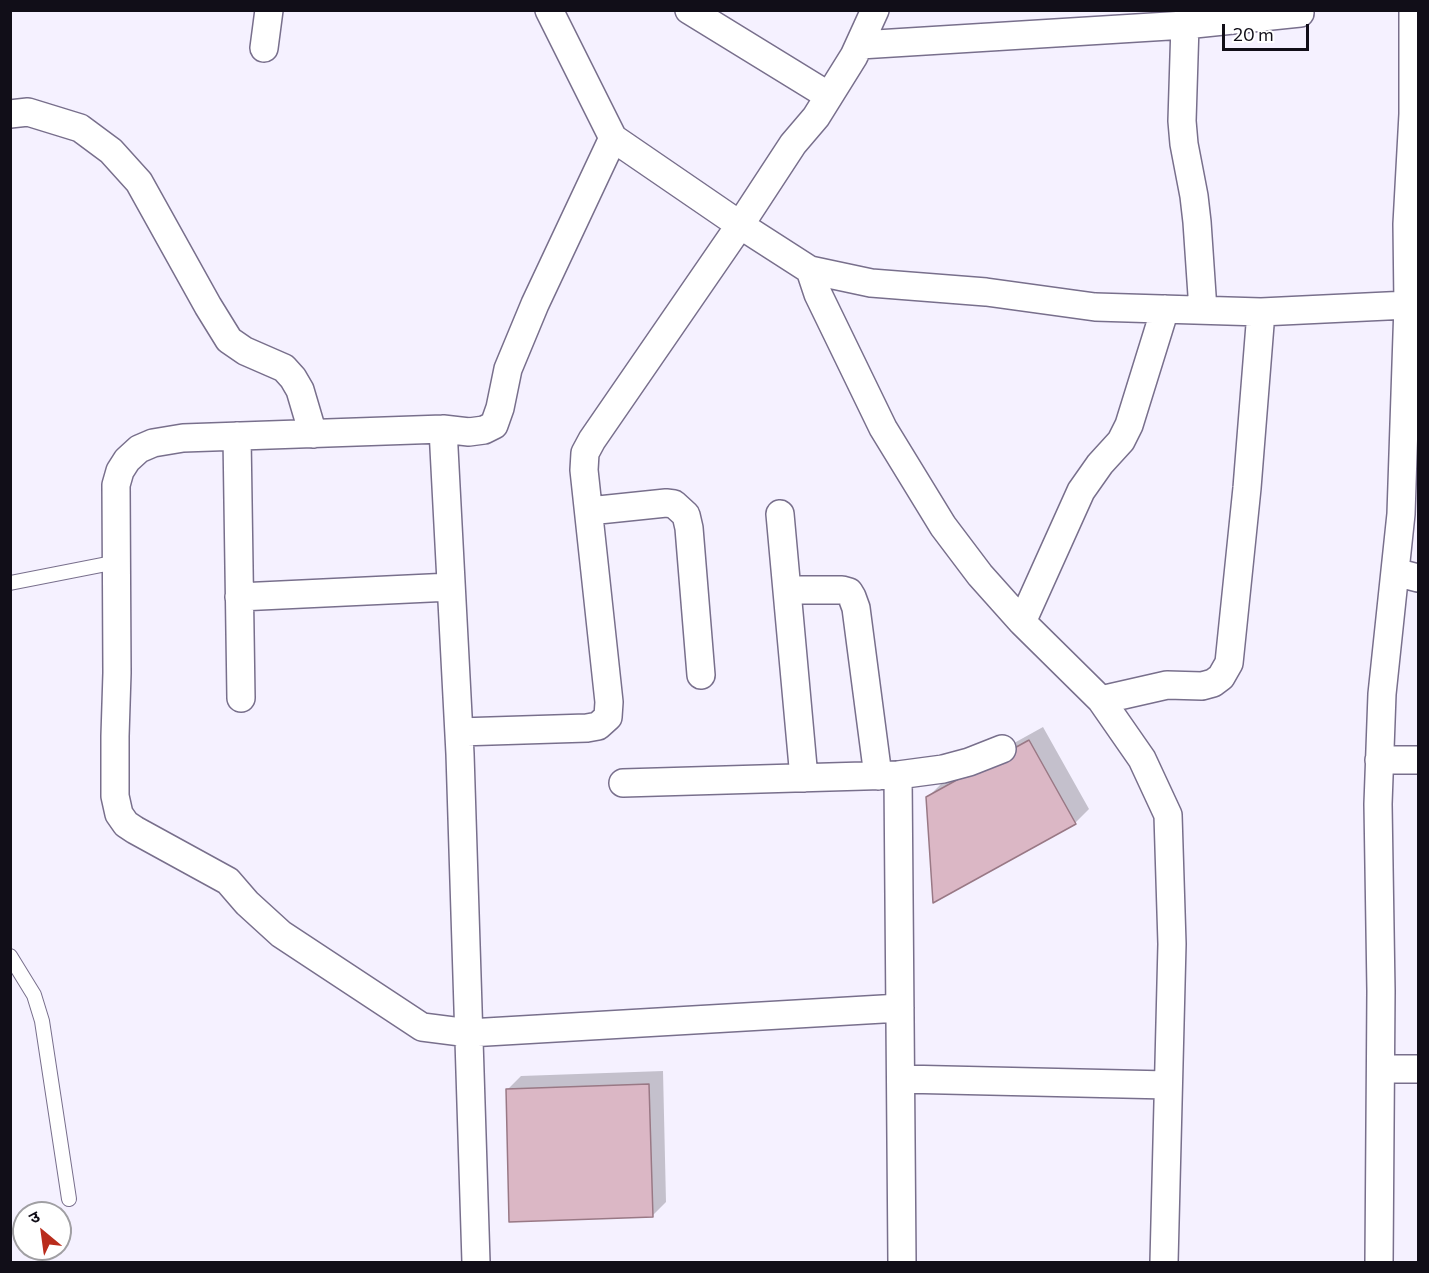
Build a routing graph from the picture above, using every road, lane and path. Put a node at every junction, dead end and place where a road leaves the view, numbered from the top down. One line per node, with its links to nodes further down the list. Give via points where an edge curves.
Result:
1 (269, 10): 9 (street)
2 (549, 10): 12 (street)
3 (689, 10): 10 (street)
4 (875, 10): 8 (street)
5 (1413, 10): 13 (street)
6 (1299, 13): 7 (street)
7 (1185, 25): 8 (street); 18 (street, via 1182,121 1196,213)
8 (860, 45): 10 (street)
9 (264, 48)
10 (829, 96): 14 (street)
11 (10, 114): 22 (street, via 28,112 80,128 111,151 139,182 229,340 284,368 293,378)
12 (613, 138): 14 (street); 21 (street, via 508,369 494,425 469,432)
13 (1413, 223): 16 (street)
14 (740, 225): 15 (street); 24 (street, via 585,453)
15 (810, 270): 17 (street, via 871,283 986,292 1095,307); 32 (street, via 883,428 943,526)
16 (1408, 305): 19 (street); 20 (street)
17 (1165, 309): 18 (street); 32 (street, via 1129,425 1081,491)
18 (1203, 310): 19 (street)
19 (1261, 312): 35 (street, via 1229,663 1213,683 1167,685)
20 (1412, 384): 27 (street, via 1401,514)
21 (443, 429): 22 (street); 29 (street)
22 (313, 434): 23 (street)
23 (237, 436): 26 (street, via 153,443 127,460 116,485); 31 (street)
24 (589, 511): 33 (street, via 666,503 674,504 686,515); 36 (street, via 608,717 598,726 587,728)
25 (780, 514): 30 (street)
26 (117, 562): 28 (lane); 45 (street, via 115,796 126,824 228,881 281,934 409,1020 422,1027)
27 (1407, 575): 38 (street, via 1382,694)
28 (10, 584)
29 (451, 587): 31 (street); 36 (street)
30 (787, 590): 40 (street, via 842,590 852,597); 41 (street)
31 (239, 597): 34 (street)
32 (1022, 622): 35 (street)
33 (701, 675)
34 (241, 698)
35 (1101, 700): 49 (street, via 1142,759 1168,815 1172,944)
36 (459, 732): 45 (street)
37 (1002, 749): 40 (street, via 943,769)
38 (1379, 760): 39 (street); 46 (street)
39 (1419, 760)
40 (888, 775): 41 (street); 44 (street)
41 (804, 778): 42 (street)
42 (623, 783)
43 (10, 956): 50 (lane, via 34,995 42,1021)
44 (900, 1008): 45 (street); 48 (street)
45 (469, 1033): 51 (street)
46 (1381, 1069): 47 (street); 54 (street)
47 (1419, 1069)
48 (901, 1079): 49 (street); 52 (street)
49 (1168, 1084): 53 (street)
50 (69, 1199)
51 (476, 1263)
52 (902, 1263)
53 (1164, 1263)
54 (1379, 1263)

